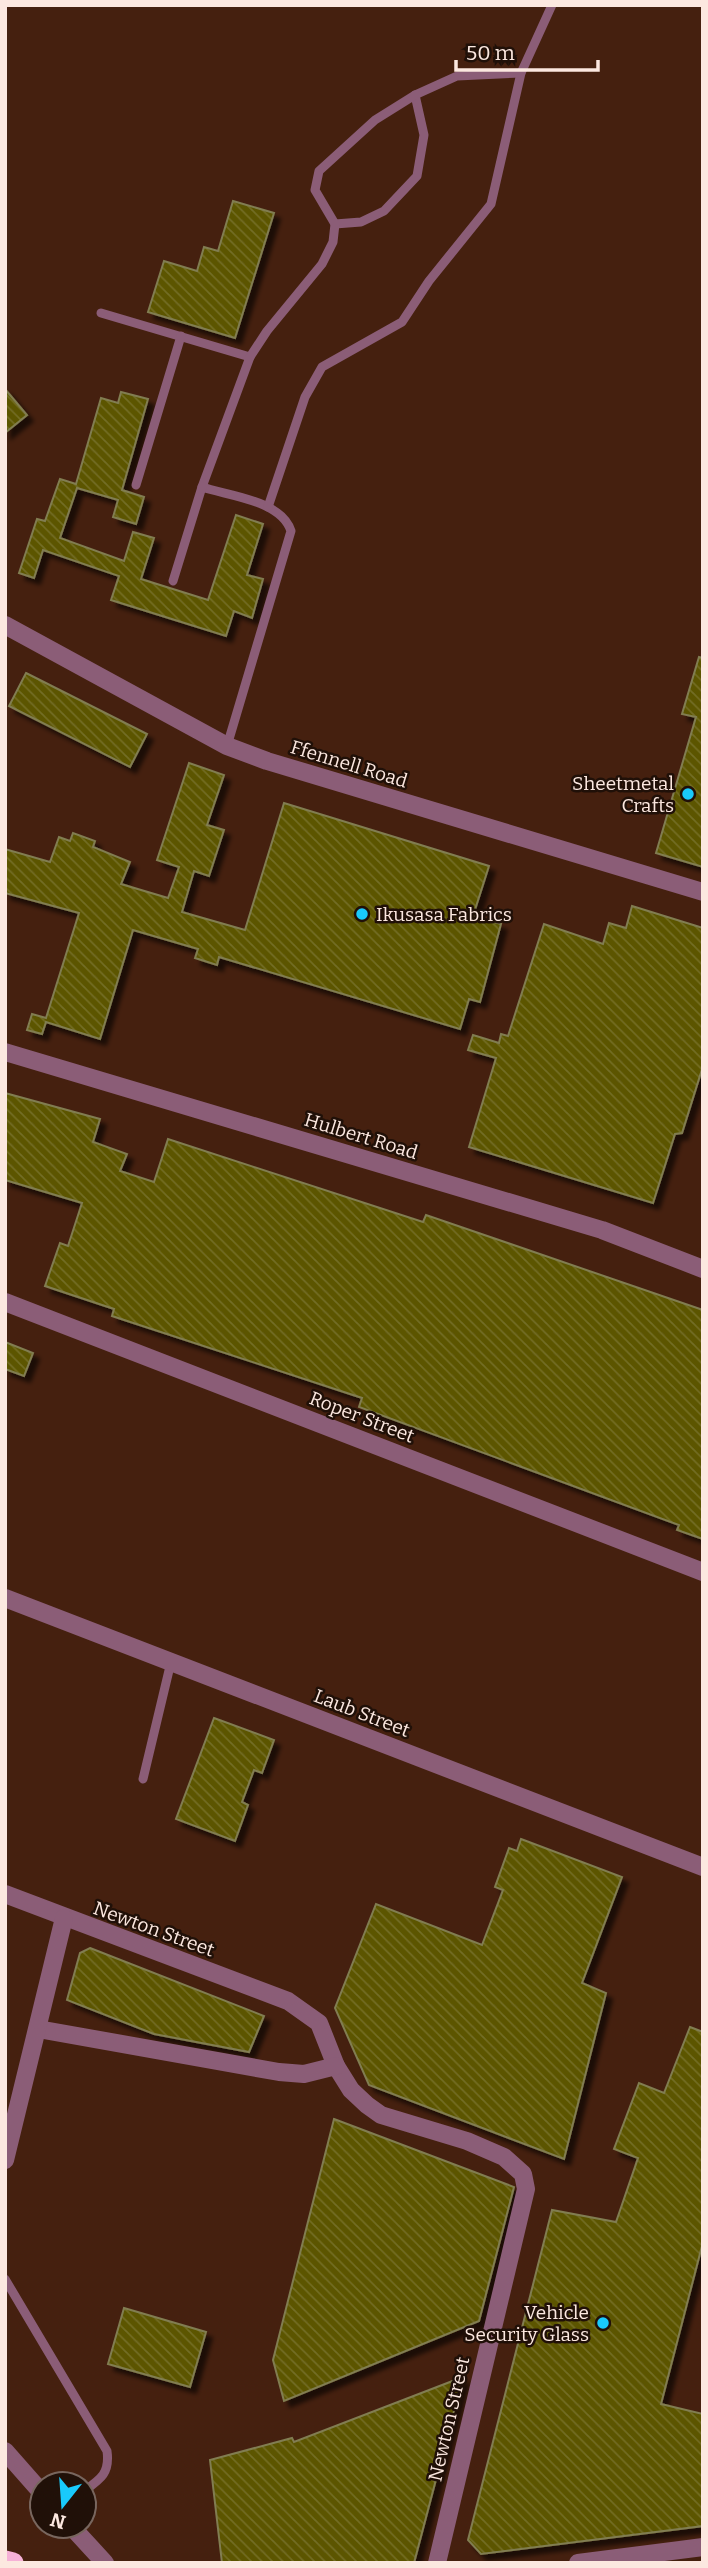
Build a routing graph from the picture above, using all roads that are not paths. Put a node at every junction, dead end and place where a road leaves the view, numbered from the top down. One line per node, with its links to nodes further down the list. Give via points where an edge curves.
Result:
1 (552, 5): 2 (lane)
2 (522, 73): 3 (lane, via 457,76); 10 (lane, via 491,204 402,323 322,367 305,397)
3 (415, 95): 4 (lane, via 375,120 319,171 315,190); 4 (lane, via 424,135 418,176 384,211 361,222)
4 (335, 224): 7 (lane, via 323,264)
5 (101, 313): 6 (lane)
6 (181, 336): 7 (lane); 8 (lane)
7 (250, 357): 9 (lane)
8 (136, 485)
9 (202, 487): 10 (lane); 11 (lane)
10 (268, 507): 13 (lane, via 288,521 289,544)
11 (173, 581)
12 (5, 625): 13 (street, Ffennell Road)
13 (227, 746): 14 (street, Ffennell Road)
14 (703, 891)
15 (5, 1052): 16 (street, Hulbert Road, via 601,1230)
16 (703, 1269)
17 (5, 1302): 18 (street, Roper Street)
18 (703, 1572)
19 (5, 1598): 20 (street, Laub Street)
20 (171, 1661): 21 (lane); 22 (street, Laub Street)
21 (143, 1779)
22 (703, 1867)
23 (5, 1894): 24 (street, Newton Street)
24 (64, 1918): 25 (street); 26 (street, Newton Street, via 288,2001 319,2023)
25 (38, 2029): 26 (street, via 279,2072 304,2074); 27 (street)
26 (337, 2066): 37 (street, Newton Street, via 351,2090 381,2115 467,2141 504,2157 523,2174 526,2189)
27 (5, 2160)
28 (5, 2279): 31 (lane, via 107,2451 109,2466)
29 (5, 2451): 30 (street)
30 (28, 2477)
31 (98, 2481)
32 (84, 2540): 36 (street)
33 (703, 2547): 38 (street)
34 (5, 2561): 35 (highway)
35 (13, 2563)
36 (106, 2563)
37 (437, 2563)
38 (578, 2563)

